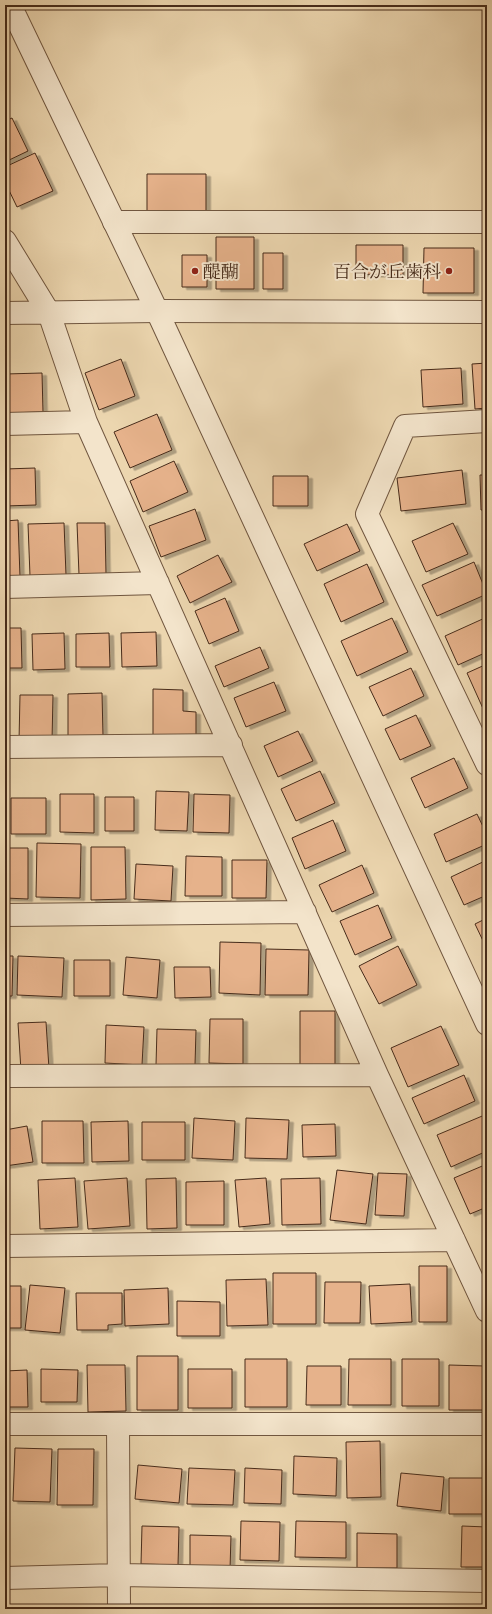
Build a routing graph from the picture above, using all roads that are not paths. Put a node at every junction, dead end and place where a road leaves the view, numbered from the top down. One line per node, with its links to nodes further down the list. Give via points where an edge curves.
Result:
1 (10, 5): 2 (street)
2 (114, 222): 3 (street); 5 (street)
3 (487, 222)
4 (5, 241): 8 (street)
5 (157, 311): 6 (street); 8 (street); 19 (street)
6 (487, 312)
7 (5, 313): 8 (street)
8 (49, 313): 10 (street)
9 (487, 421): 16 (street, via 405,426 367,514)
10 (86, 422): 11 (street); 12 (street)
11 (5, 424)
12 (158, 583): 13 (street); 14 (street)
13 (5, 587)
14 (231, 745): 15 (street); 17 (street)
15 (5, 747)
16 (487, 764)
17 (305, 912): 18 (street); 20 (street)
18 (5, 915)
19 (487, 1024)
20 (377, 1075): 21 (street); 22 (street)
21 (5, 1076)
22 (454, 1240): 23 (street); 24 (street)
23 (5, 1246)
24 (487, 1311)
25 (5, 1424): 26 (street)
26 (118, 1424): 27 (street); 28 (street)
27 (487, 1424)
28 (119, 1575): 29 (street); 30 (street); 31 (street)
29 (5, 1578)
30 (487, 1581)
31 (119, 1609)

